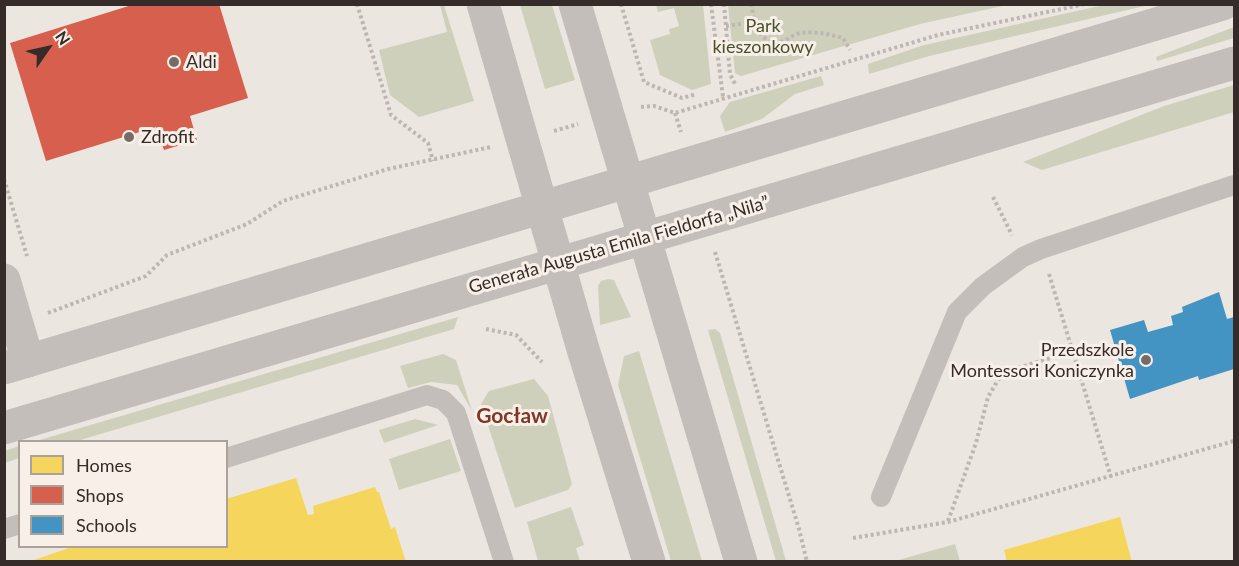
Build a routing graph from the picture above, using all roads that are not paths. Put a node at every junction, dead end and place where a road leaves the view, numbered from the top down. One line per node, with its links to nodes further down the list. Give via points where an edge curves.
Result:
1 (483, 4): 7 (street)
2 (575, 4): 5 (street)
3 (1223, 4): 5 (street)
4 (1234, 63): 8 (street, Generała Augusta Emila Fieldorfa „Nila”)
5 (626, 182): 7 (street); 8 (street)
6 (1234, 185): 14 (lane, via 1032,253 983,286 957,312)
7 (543, 207): 9 (street); 11 (street)
8 (644, 238): 9 (street, Generała Augusta Emila Fieldorfa „Nila”); 17 (street)
9 (560, 264): 12 (street, Generała Augusta Emila Fieldorfa „Nila”); 16 (street)
10 (16, 270): 11 (street)
11 (16, 364)
12 (4, 428)
13 (228, 457): 15 (lane, via 427,395 435,396 456,413)
14 (881, 497)
15 (504, 561)
16 (649, 561)
17 (741, 561)

